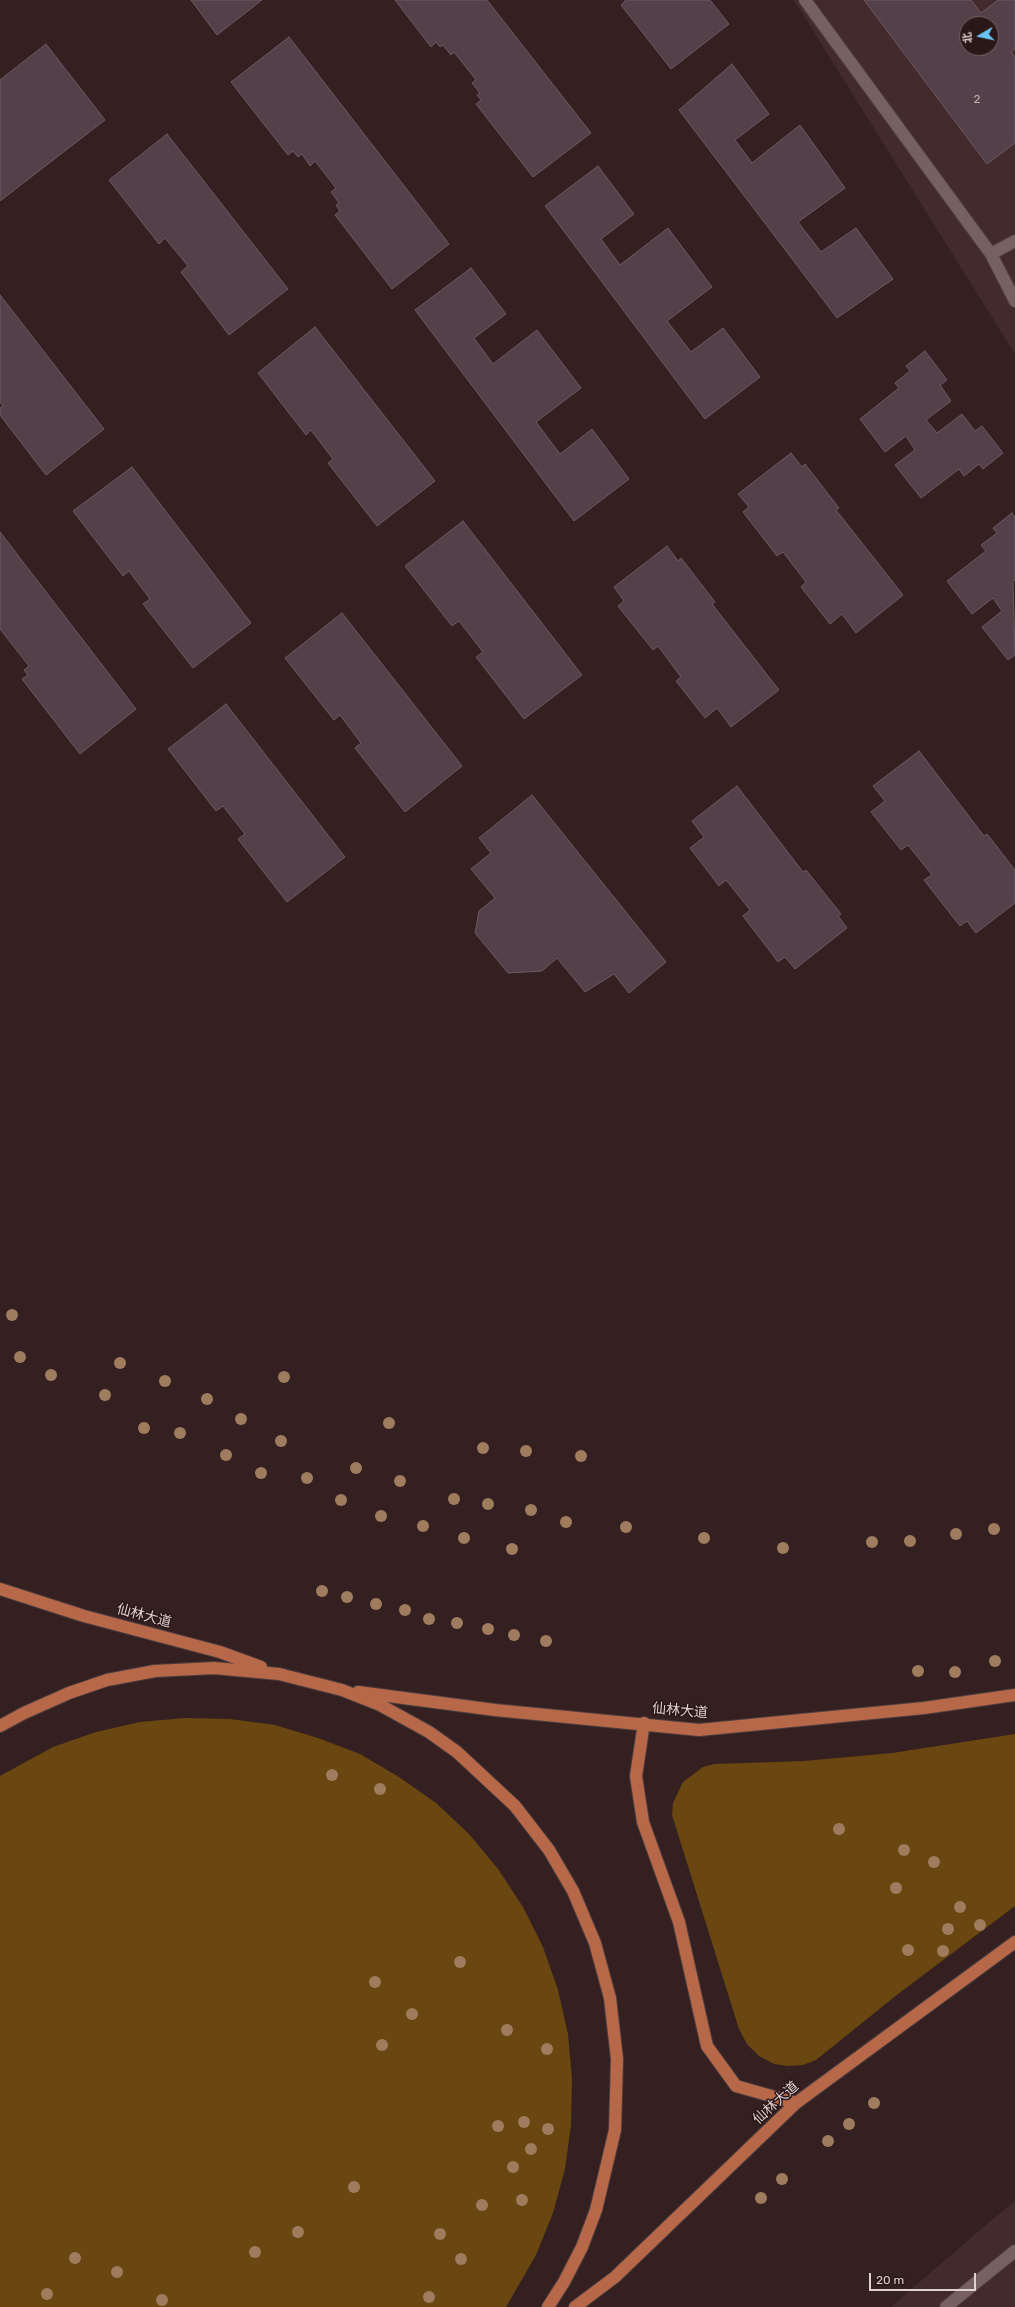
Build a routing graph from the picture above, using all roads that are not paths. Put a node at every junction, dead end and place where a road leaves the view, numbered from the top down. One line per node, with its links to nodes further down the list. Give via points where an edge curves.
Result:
1 (805, 0): 3 (lane)
2 (1015, 241): 3 (lane)
3 (991, 254): 4 (lane)
4 (1015, 301)
5 (0, 1589): 6 (main road, 仙林大道, via 84,1616 220,1652)
6 (279, 1674): 7 (main road); 10 (main road, via 214,1668 148,1673 107,1680 69,1692)
7 (342, 1690): 9 (main road, 仙林大道, via 495,1710); 14 (main road, via 380,1705 429,1732 492,1782 515,1806 549,1850 572,1891 595,1943 610,1998 617,2059 615,2130 596,2210 582,2247)
8 (1015, 1695): 9 (main road, 仙林大道, via 924,1708 698,1730)
9 (644, 1723): 12 (main road, via 636,1776 643,1822 679,1922 707,2046 736,2086)
10 (0, 1726)
11 (1015, 1942): 12 (main road, 仙林大道)
12 (796, 2103): 15 (main road, 仙林大道, via 615,2277)
13 (1015, 2251): 16 (lane)
14 (548, 2307)
15 (575, 2307)
16 (946, 2307)

